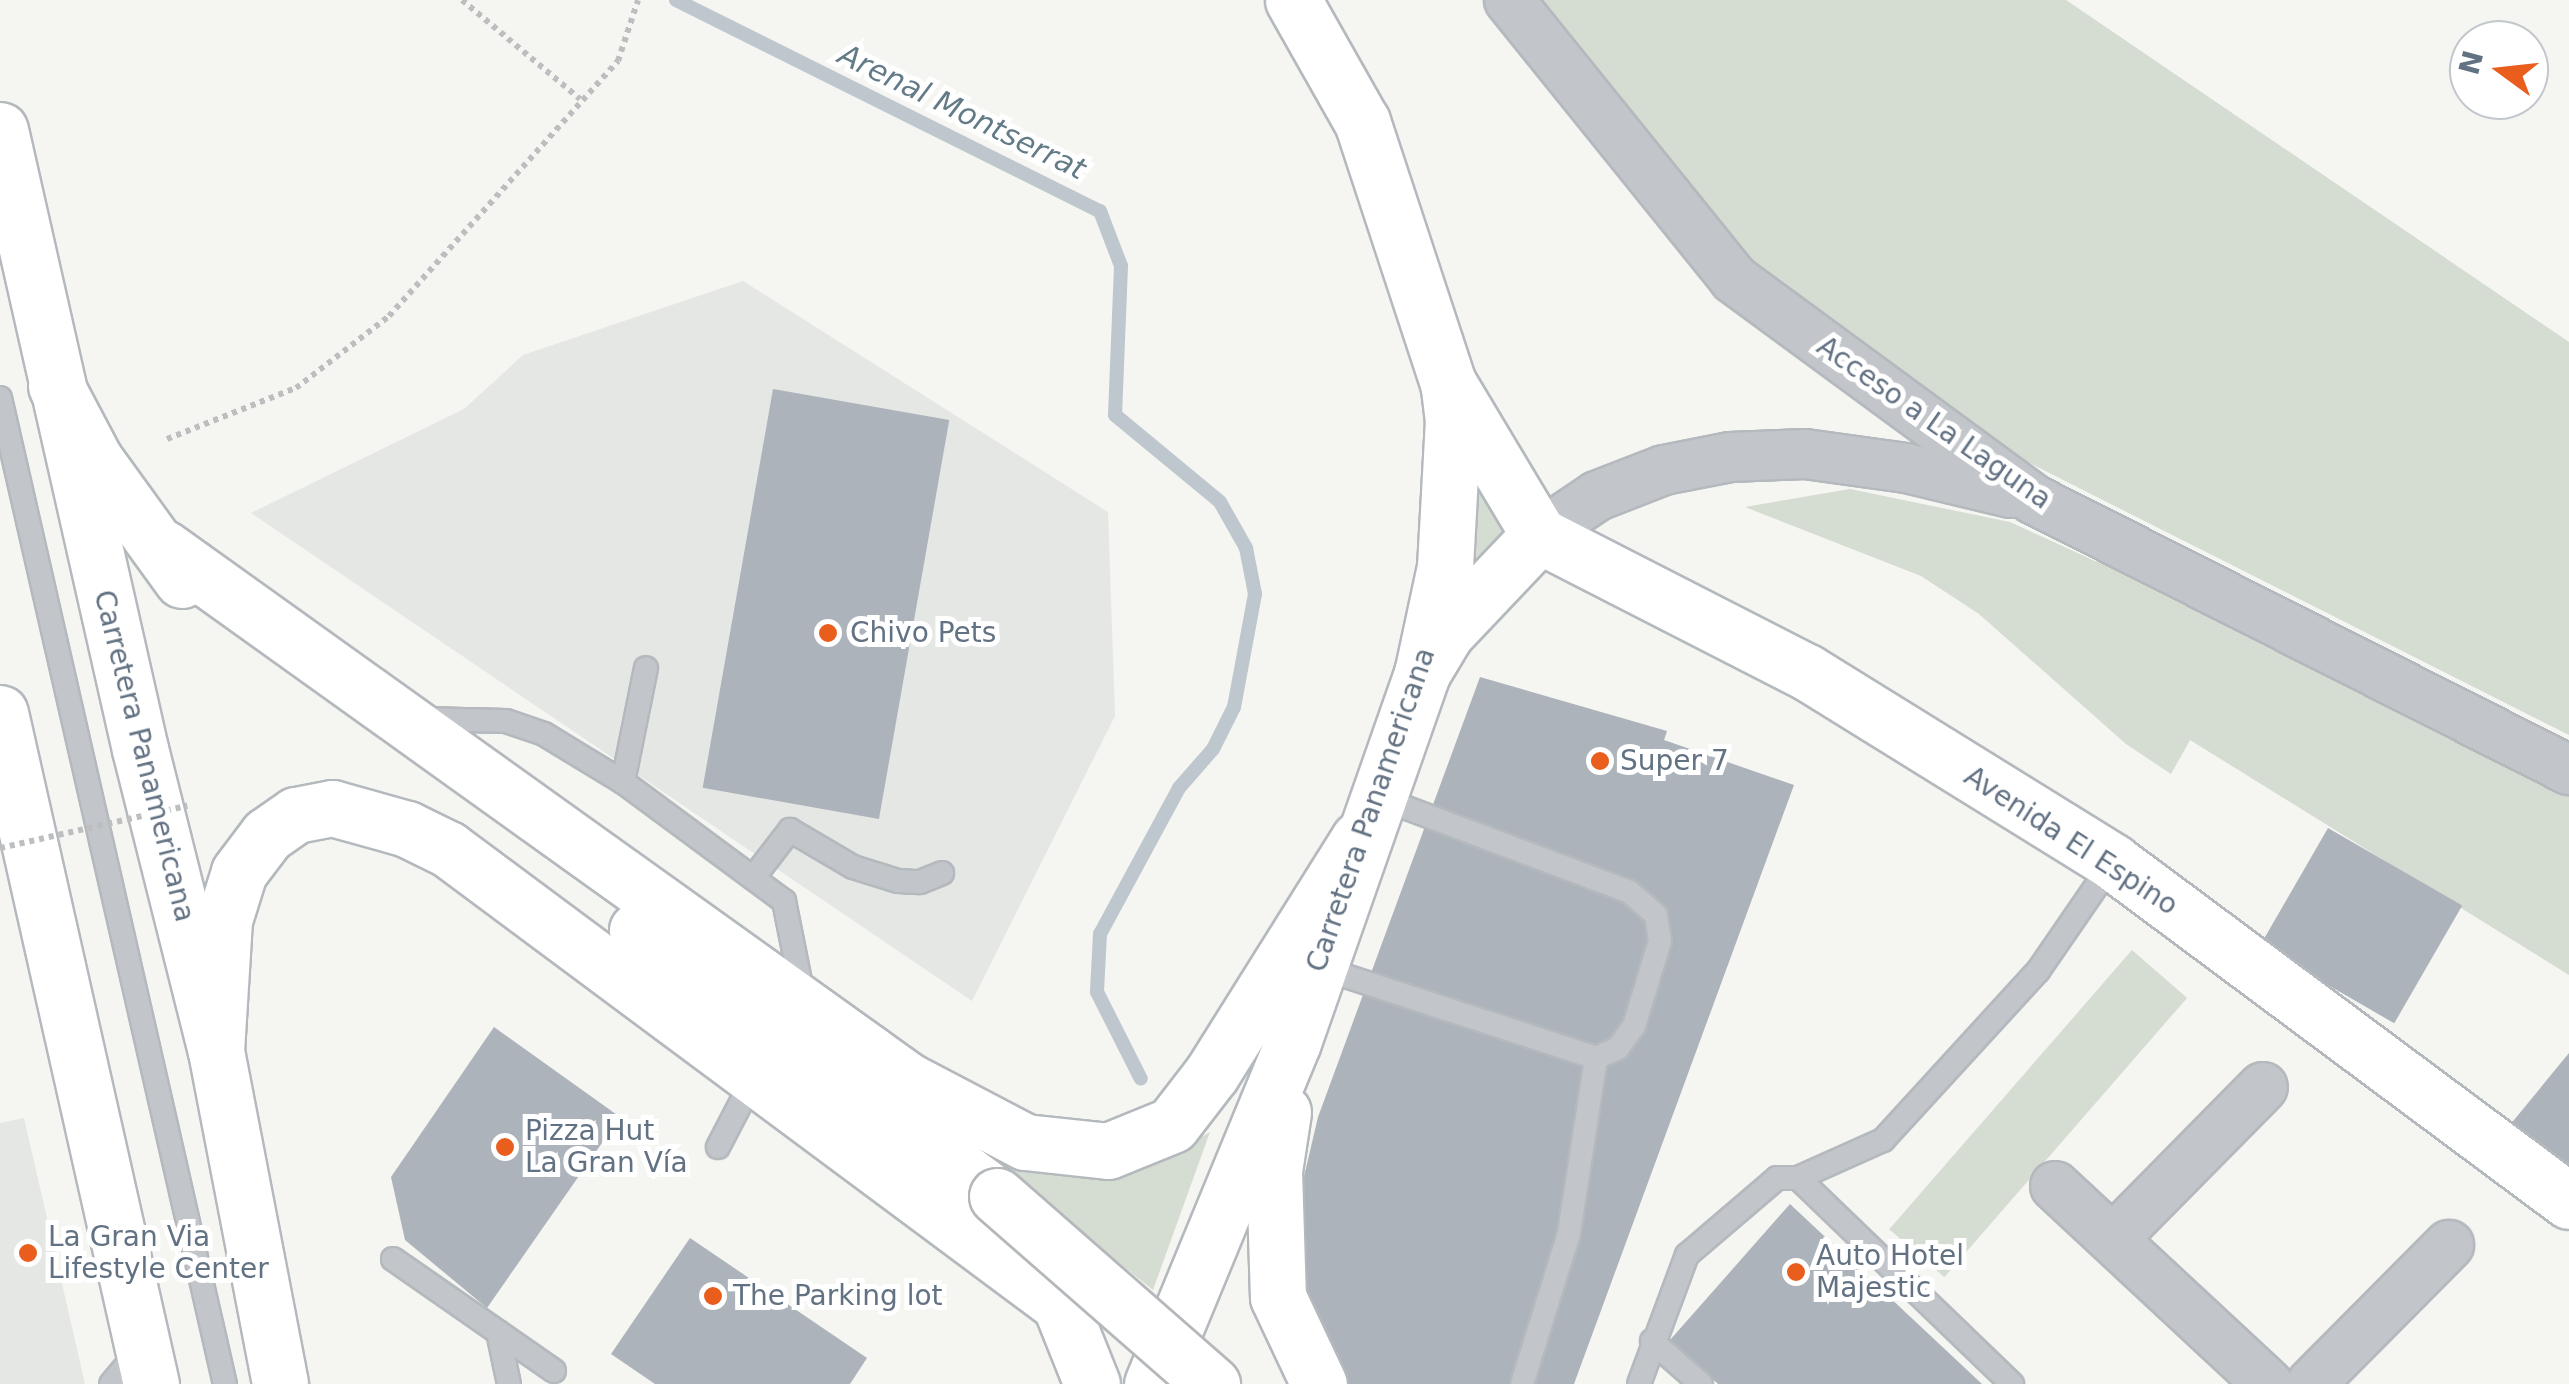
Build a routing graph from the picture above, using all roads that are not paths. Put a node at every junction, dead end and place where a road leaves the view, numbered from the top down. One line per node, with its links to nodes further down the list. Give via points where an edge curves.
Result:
1 (1293, 0): 4 (main road, Carretera Panamericana, via 1362,122)
2 (1508, 0): 7 (street, Acceso a La Laguna, via 1734,280)
3 (0, 130): 5 (main road, Carretera Panamericana)
4 (1448, 383): 8 (main road); 11 (main road, Carretera Panamericana, via 1453,440 1446,568)
5 (56, 386): 9 (main road, via 95,460); 23 (main road, Carretera Panamericana)
6 (0, 398): 38 (lane)
7 (2034, 499): 8 (street, via 1838,458 1730,458 1664,470 1596,496); 14 (street, Acceso a La Laguna)
8 (1538, 535): 11 (main road, via 1446,632); 17 (main road, Avenida El Espino, via 1806,672)
9 (164, 548): 13 (main road); 43 (main road, bridge, via 206,613 996,1196)
10 (646, 668): 15 (lane)
11 (1422, 674): 16 (main road, Carretera Panamericana)
12 (0, 713): 36 (main road)
13 (404, 718): 15 (lane, via 506,721 544,734); 21 (main road)
14 (2569, 770)
15 (623, 782): 19 (lane)
16 (1368, 818): 20 (main road, Carretera Panamericana); 21 (main road, via 1196,1096 1172,1125 1142,1141 1108,1151 1071,1150 1003,1135 940,1102); 24 (lane, via 1630,892 1656,915 1660,941 1634,1026 1618,1048)
17 (2113, 862): 28 (lane, via 2038,971 1883,1140); 30 (main road, Avenida El Espino)
18 (942, 873): 19 (lane, via 898,881 852,867 790,830)
19 (753, 878): 21 (lane, via 784,902)
20 (1318, 967): 22 (main road, Carretera Panamericana); 24 (lane)
21 (805, 1005)
22 (1293, 1042): 42 (main road, Carretera Panamericana); 44 (main road, via 1274,1171 1278,1297)
23 (216, 1051): 25 (main road, via 224,920 239,872 267,834 296,815 332,808 448,849); 39 (main road, Carretera Panamericana)
24 (1596, 1058): 45 (lane, via 1569,1233)
25 (755, 1076): 27 (lane); 41 (main road, via 1060,1304)
26 (2264, 1087): 31 (street)
27 (718, 1147)
28 (1798, 1178): 35 (lane, via 1777,1178 1687,1255); 48 (lane)
29 (2055, 1186): 31 (street)
30 (2569, 1201)
31 (2114, 1238): 49 (street)
32 (2449, 1245): 50 (street)
33 (393, 1259): 34 (lane)
34 (498, 1332): 37 (lane); 40 (lane)
35 (1648, 1348): 46 (lane); 47 (lane)
36 (135, 1371)
37 (554, 1371)
38 (224, 1384)
39 (280, 1384)
40 (510, 1384)
41 (1092, 1384)
42 (1152, 1384)
43 (1212, 1384)
44 (1319, 1384)
45 (1522, 1384)
46 (1640, 1384)
47 (1701, 1384)
48 (2012, 1384)
49 (2268, 1384)
50 (2311, 1384)

